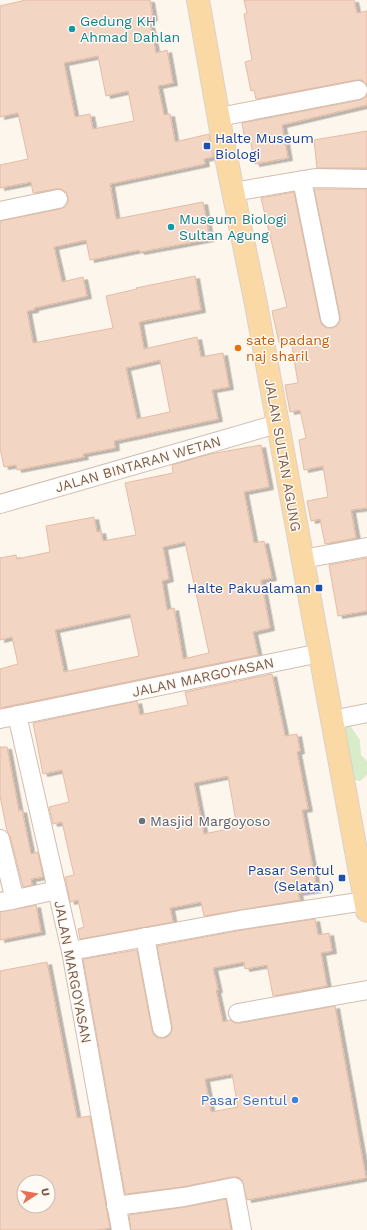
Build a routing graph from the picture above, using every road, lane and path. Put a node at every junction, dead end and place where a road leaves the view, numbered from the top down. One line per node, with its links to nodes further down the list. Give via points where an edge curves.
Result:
1 (198, 0): 3 (main road, JALAN SULTAN AGUNG)
2 (358, 90): 3 (street)
3 (219, 117): 6 (main road, JALAN SULTAN AGUNG)
4 (367, 179): 5 (street)
5 (302, 180): 6 (street); 9 (street)
6 (233, 192): 10 (main road, JALAN SULTAN AGUNG)
7 (58, 199): 8 (street)
8 (0, 211)
9 (330, 318)
10 (277, 424): 11 (street, JALAN BINTARAN WETAN); 13 (main road, JALAN SULTAN AGUNG)
11 (0, 504)
12 (367, 547): 13 (street)
13 (303, 559): 14 (main road, JALAN SULTAN AGUNG)
14 (320, 654): 16 (street, JALAN MARGOYASAN); 17 (main road, JALAN SULTAN AGUNG)
15 (367, 712): 17 (street)
16 (8, 717): 19 (street, JALAN MARGOYASAN)
17 (332, 720): 21 (main road, JALAN SULTAN AGUNG)
18 (0, 839): 20 (street, via 13,892)
19 (57, 890): 20 (street); 23 (street, JALAN MARGOYASAN)
20 (6, 901)
21 (366, 906): 22 (street, via 247,919)
22 (145, 937): 23 (street); 26 (street)
23 (70, 951): 27 (street, JALAN MARGOYASAN)
24 (367, 990): 25 (street)
25 (238, 1013)
26 (162, 1028)
27 (116, 1206): 28 (street, JALAN MARGOYASAN); 29 (street, via 234,1187)
28 (121, 1230)
29 (242, 1230)

